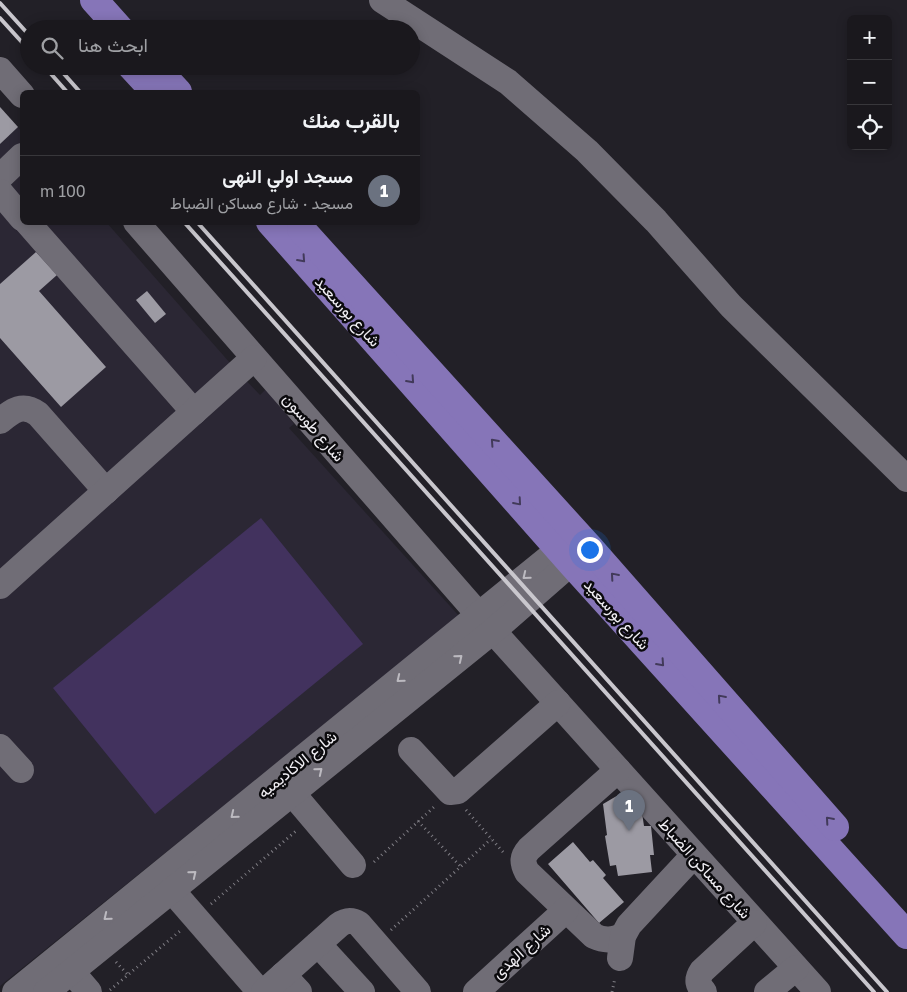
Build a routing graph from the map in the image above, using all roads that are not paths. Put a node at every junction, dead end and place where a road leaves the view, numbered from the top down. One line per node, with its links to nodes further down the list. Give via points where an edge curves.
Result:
1 (382, 0): 5 (street)
2 (81, 1): 3 (main road); 4 (main road)
3 (93, 20)
4 (107, 20)
5 (413, 20)
6 (420, 25): 23 (street, via 508,82 587,150 656,221 731,306)
7 (0, 70): 12 (street)
8 (139, 75): 10 (main road)
9 (162, 75): 11 (main road)
10 (152, 90)
11 (176, 90)
12 (20, 93)
13 (20, 160): 14 (street)
14 (5, 189): 15 (street)
15 (20, 215)
16 (30, 225): 21 (street)
17 (139, 225): 20 (street, شارع طوسون)
18 (273, 225): 25 (main road, شارع بورسعيد, one-way to 25)
19 (298, 225): 25 (main road, شارع بورسعيد, one-way to 19)
20 (254, 358): 21 (street); 27 (street, شارع طوسون)
21 (194, 412): 24 (street)
22 (0, 421): 24 (street, via 11,411 30,408)
23 (907, 479)
24 (106, 491): 26 (street)
25 (574, 549): 27 (street, شارع الاكاديميه); 37 (main road, شارع بورسعيد, one-way to 25); 40 (main road, شارع بورسعيد, one-way to 40)
26 (0, 586)
27 (486, 623): 28 (street, شارع مساكن الضباط); 33 (street, شارع الاكاديميه)
28 (558, 703): 30 (street, via 454,793); 32 (street, شارع مساكن الضباط)
29 (0, 747): 31 (street)
30 (411, 750)
31 (21, 770)
32 (618, 770): 34 (street, شارع مساكن الضباط); 38 (street, via 524,856 527,872)
33 (286, 786): 35 (street); 36 (street, شارع الاكاديميه)
34 (694, 855): 38 (street, via 629,925 621,947 613,940 594,936); 39 (street, شارع مساكن الضباط)
35 (353, 865)
36 (165, 884): 43 (street, شارع الاكاديميه); 45 (street, شارع الاكاديميه, one-way to 45); 48 (street)
37 (907, 909)
38 (566, 910): 51 (street, شارع الهدى)
39 (754, 923): 42 (street, شارع مساكن الضباط); 52 (street, via 698,977)
40 (907, 935)
41 (318, 944): 44 (street); 49 (street); 50 (street, via 339,925 352,920)
42 (796, 968): 53 (street); 54 (street, شارع مساكن الضباط)
43 (72, 972): 46 (street, شارع الاكاديميه); 47 (street)
44 (282, 986)
45 (16, 992)
46 (46, 992)
47 (89, 992)
48 (260, 992)
49 (362, 992)
50 (418, 992)
51 (476, 992)
52 (704, 992)
53 (767, 992)
54 (818, 992)

